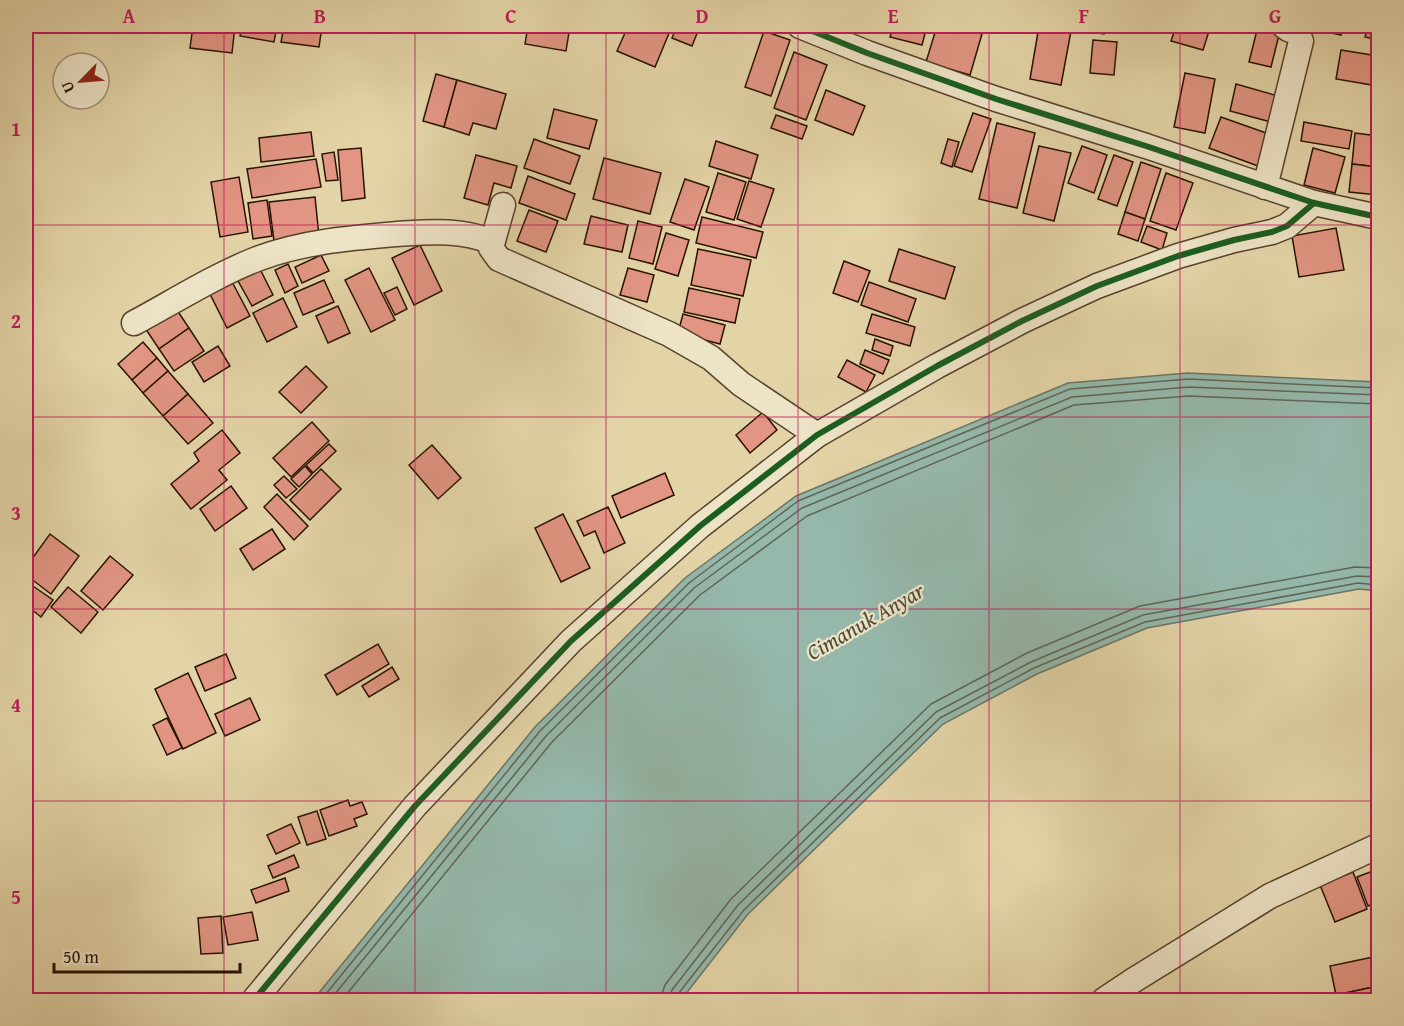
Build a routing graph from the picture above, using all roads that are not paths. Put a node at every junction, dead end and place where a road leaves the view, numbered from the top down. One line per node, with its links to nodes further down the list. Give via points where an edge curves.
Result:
1 (800, 26): 3 (street, via 985,95)
2 (1284, 26): 3 (street, via 1297,32 1301,41)
3 (1265, 187): 4 (street)
4 (1314, 203): 6 (street); 9 (street, via 1287,226 1178,256 1097,286 1022,321)
5 (503, 205): 7 (street)
6 (1378, 217)
7 (492, 243): 8 (street, via 460,233 424,232 290,249 223,274); 9 (street, via 499,259 669,333 711,358 741,384)
8 (134, 323)
9 (817, 435): 11 (street, via 700,526 571,641 415,806)
10 (1378, 846): 12 (street, via 1270,896)
11 (254, 1000)
12 (1104, 1000)

